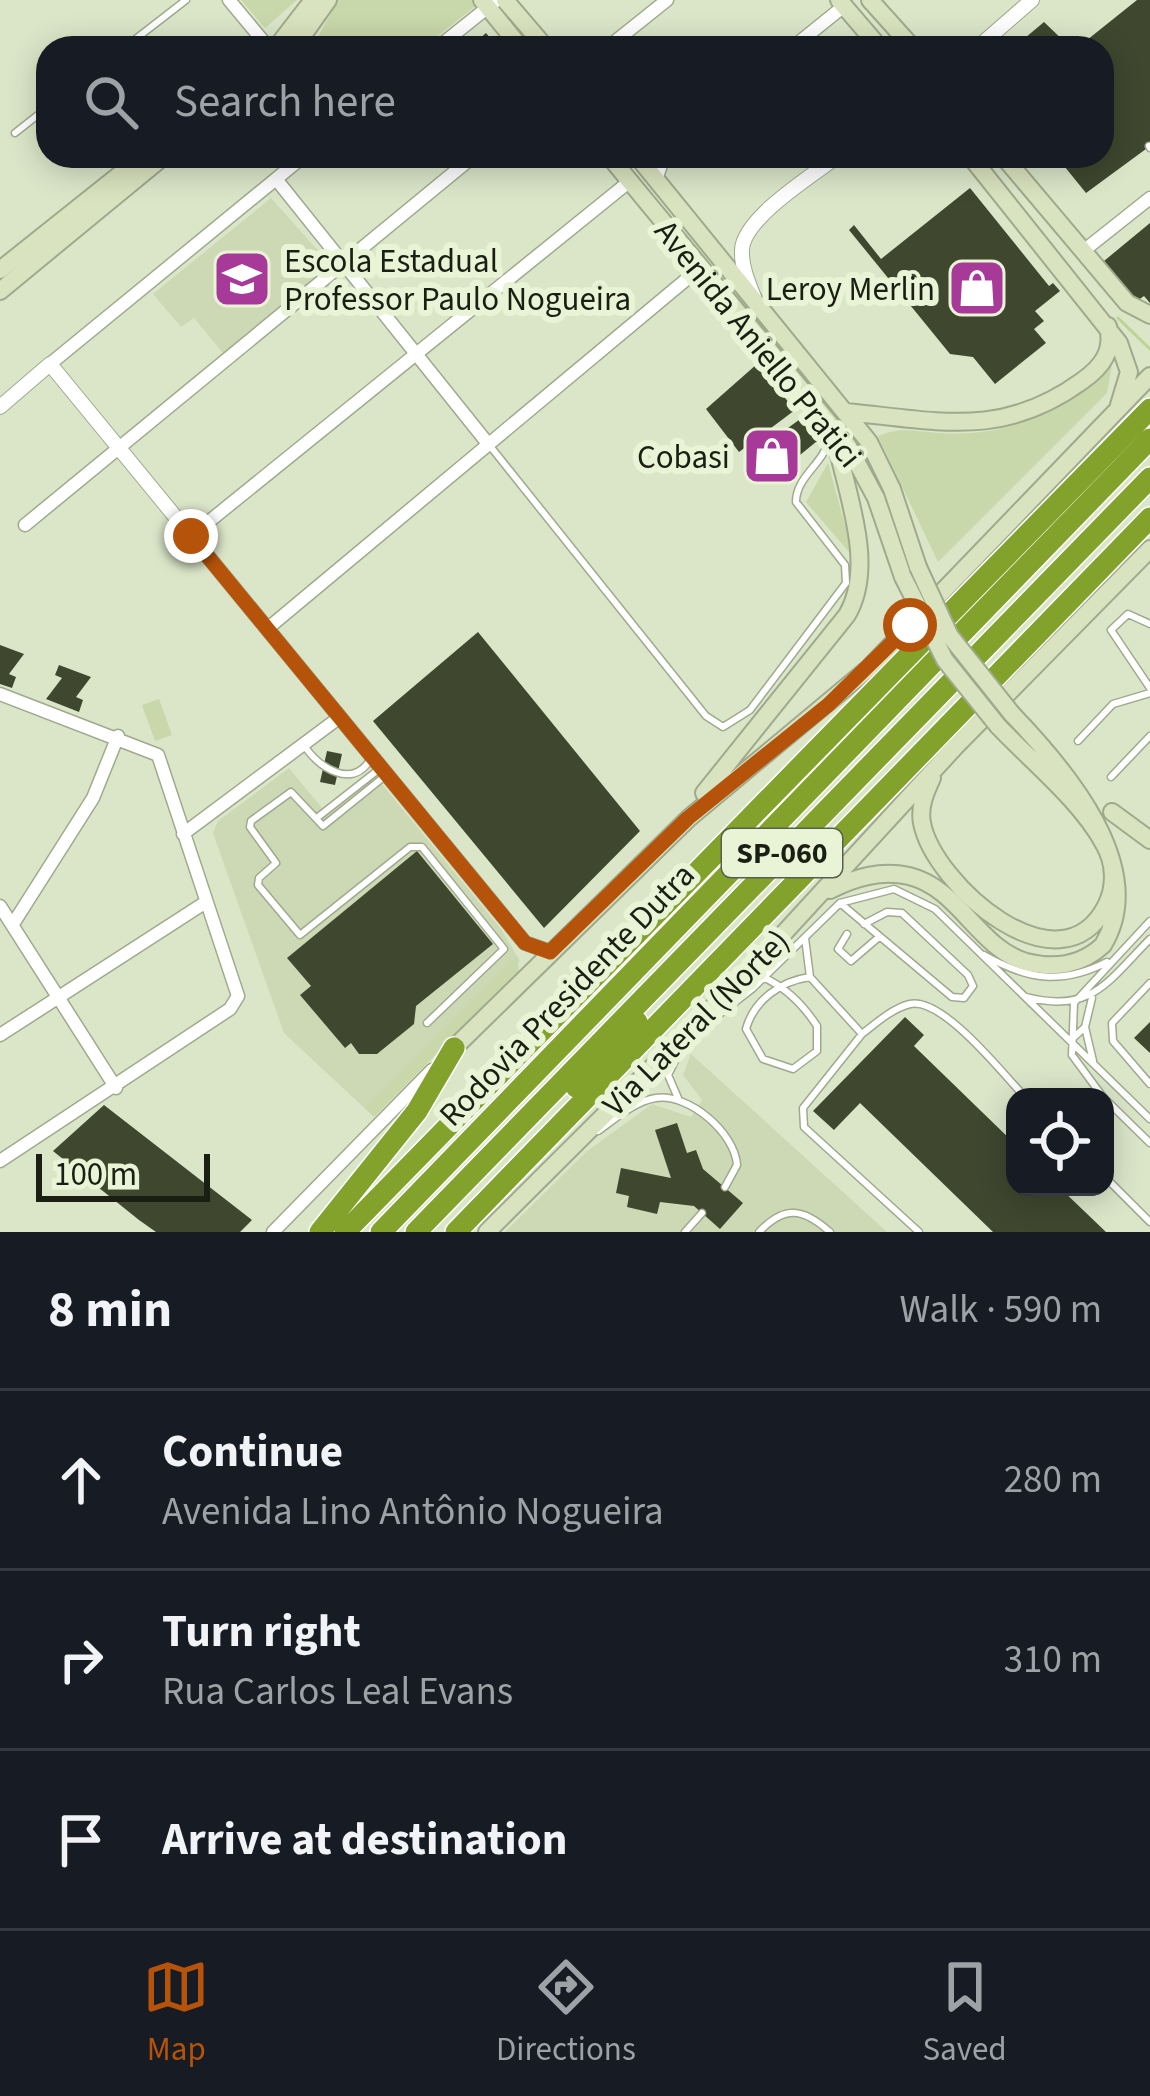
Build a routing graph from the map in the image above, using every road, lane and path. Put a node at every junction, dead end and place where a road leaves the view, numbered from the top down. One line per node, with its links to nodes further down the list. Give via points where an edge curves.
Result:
1 (186, 0): 10 (lane)
2 (229, 0): 11 (street)
3 (313, 0): 12 (main road)
4 (328, 0): 13 (main road)
5 (667, 0): 17 (street)
6 (870, 0): 20 (main road)
7 (1032, 0): 21 (street)
8 (493, 2): 14 (street); 15 (main road); 16 (main road)
9 (842, 3): 18 (street); 19 (main road)
10 (140, 36)
11 (261, 36)
12 (282, 36)
13 (305, 36)
14 (452, 36)
15 (514, 36)
16 (532, 36)
17 (622, 36)
18 (805, 36)
19 (870, 36)
20 (902, 36)
21 (990, 36)
22 (36, 116): 23 (lane)
23 (15, 133)
24 (128, 168): 41 (main road)
25 (149, 168): 42 (main road)
26 (289, 168): 33 (street)
27 (460, 168): 39 (street)
28 (619, 168): 34 (main road, Avenida Aniello Pratici)
29 (652, 168): 43 (main road, Avenida Aniello Pratici)
30 (823, 168): 43 (street, via 746,236 743,266)
31 (980, 168): 37 (main road)
32 (1013, 168): 36 (main road)
33 (276, 179): 39 (street); 47 (street)
34 (630, 181): 40 (main road, Avenida Aniello Pratici); 46 (street)
35 (1150, 198): 38 (street)
36 (1054, 219): 37 (main road); 38 (main road)
37 (1035, 237): 45 (main road)
38 (1082, 252): 44 (main road, via 1127,303)
39 (344, 264): 46 (street); 56 (street)
40 (700, 268): 53 (main road, Avenida Aniello Pratici); 55 (street)
41 (0, 270)
42 (0, 291)
43 (758, 307): 52 (main road, Avenida Aniello Pratici)
44 (1150, 315)
45 (1108, 326): 51 (main road, via 1128,360); 52 (main road, via 1110,349 1098,367 1031,414 993,422)
46 (415, 355): 55 (street); 61 (street)
47 (50, 364): 49 (street); 56 (street)
48 (1150, 376): 51 (main road)
49 (0, 407)
50 (1150, 409): 79 (highway, Rodovia Presidente Dutra / SP-060)
51 (1117, 410): 67 (main road)
52 (846, 412): 63 (main road, Avenida Aniello Pratici, via 885,470)
53 (832, 427): 55 (lane, via 796,502 845,566 846,584 742,718 717,726); 63 (main road, Avenida Aniello Pratici); 84 (main road, via 860,589)
54 (1150, 440): 138 (highway, Rodovia Presidente Dutra / SP-060)
55 (489, 445): 66 (street)
56 (120, 449): 60 (street); 61 (street)
57 (1150, 478): 65 (highway, Rodovia Presidente Dutra / SP-060)
58 (1150, 493): 65 (highway, SP-060)
59 (1150, 518): 141 (highway, SP-060)
60 (25, 525)
61 (191, 536): 66 (street)
62 (1148, 551): 76 (main road, Via Lateral (Norte))
63 (910, 572): 71 (main road, Avenida Aniello Pratici, bridge)
64 (1150, 624): 68 (lane, via 1128,614 1111,630)
65 (1000, 628): 87 (highway, Rodovia Presidente Dutra / SP-060)
66 (267, 629): 70 (street)
67 (895, 643): 79 (highway, via 890,661 796,757); 84 (main road)
68 (1150, 691): 74 (lane, via 1113,704)
69 (0, 694): 72 (street)
70 (340, 717): 75 (street); 77 (street)
71 (1005, 720): 76 (main road, via 1113,864 1104,909 1073,937 1044,940 1006,926 934,849 921,808); 82 (main road)
72 (118, 736): 85 (street, via 158,755); 93 (street, via 93,798)
73 (1150, 736): 78 (lane)
74 (1078, 741)
75 (303, 745): 77 (lane, via 319,767 349,775); 85 (street)
76 (955, 747): 88 (main road, Via Lateral (Norte))
77 (380, 766): 80 (street); 81 (lane); 83 (lane)
78 (1111, 777)
79 (782, 784): 137 (highway, Rodovia Presidente Dutra / SP-060)
80 (398, 788): 81 (lane); 99 (street)
81 (372, 791): 83 (lane, via 323,826)
82 (1088, 793): 86 (main road); 88 (main road, via 1125,845 1134,886 1121,926 1081,961 1022,961 914,877 872,874)
83 (316, 818): 112 (lane, via 291,792 250,827 276,863 258,885 300,935 410,848 422,847 504,949)
84 (688, 818): 101 (main road)
85 (183, 834): 89 (street)
86 (1150, 840)
87 (770, 865): 139 (highway, Rodovia Presidente Dutra / SP-060); 140 (highway, via 742,912)
88 (819, 896): 126 (main road, Via Lateral (Norte))
89 (206, 902): 109 (street); 121 (street, via 238,995 230,1009)
90 (840, 903): 94 (lane); 95 (lane); 100 (lane, via 874,891 916,896)
91 (0, 906): 93 (street)
92 (1150, 921): 102 (lane)
93 (13, 924): 109 (street)
94 (864, 924): 97 (lane); 97 (lane, via 902,913 973,986 964,998 952,997)
95 (806, 934): 104 (lane); 105 (lane)
96 (848, 934): 97 (lane, via 838,949 851,961)
97 (879, 936)
98 (1150, 939): 108 (lane)
99 (525, 943): 101 (street); 103 (street)
100 (976, 951): 102 (lane, via 1049,979); 110 (lane)
101 (550, 952): 103 (main road)
102 (1113, 958): 111 (lane)
103 (529, 972): 118 (main road)
104 (810, 976): 107 (lane); 114 (lane)
105 (765, 978): 107 (lane); 116 (lane)
106 (1150, 983): 120 (lane, via 1112,1023 1113,1041)
107 (779, 985): 107 (lane, via 819,1034 812,1058 793,1069 772,1066 747,1038 748,1020)
108 (1093, 995): 111 (lane); 113 (lane)
109 (59, 996): 115 (street); 121 (street)
110 (1022, 996): 111 (lane); 117 (lane)
111 (1074, 1003): 117 (lane)
112 (427, 1023)
113 (1084, 1027): 117 (lane); 119 (lane)
114 (862, 1034): 122 (lane, via 906,1005 923,1004); 146 (lane, via 803,1108 802,1121)
115 (0, 1035)
116 (691, 1037): 124 (lane, via 669,1070); 126 (lane)
117 (1070, 1042): 119 (lane); 123 (lane, via 1075,1065)
118 (454, 1048): 135 (street); 136 (highway, via 417,1111)
119 (1094, 1064): 127 (lane)
120 (1150, 1084)
121 (116, 1088): 129 (street)
122 (1016, 1088)
123 (1095, 1088)
124 (679, 1101): 130 (lane, via 646,1100); 132 (lane, via 732,1142 737,1165)
125 (1114, 1108): 128 (lane)
126 (601, 1116): 130 (main road, Via Lateral (Norte))
127 (1150, 1119)
128 (1150, 1143)
129 (0, 1161)
130 (553, 1166): 142 (main road, Via Lateral (Norte))
131 (1114, 1186): 134 (lane)
132 (724, 1187)
133 (702, 1213): 143 (lane)
134 (1150, 1222)
135 (273, 1232)
136 (320, 1232)
137 (345, 1232)
138 (380, 1232)
139 (416, 1232)
140 (440, 1232)
141 (456, 1232)
142 (487, 1232)
143 (685, 1232)
144 (759, 1232): 145 (lane, via 790,1211 807,1212)
145 (830, 1232)
146 (920, 1232)

